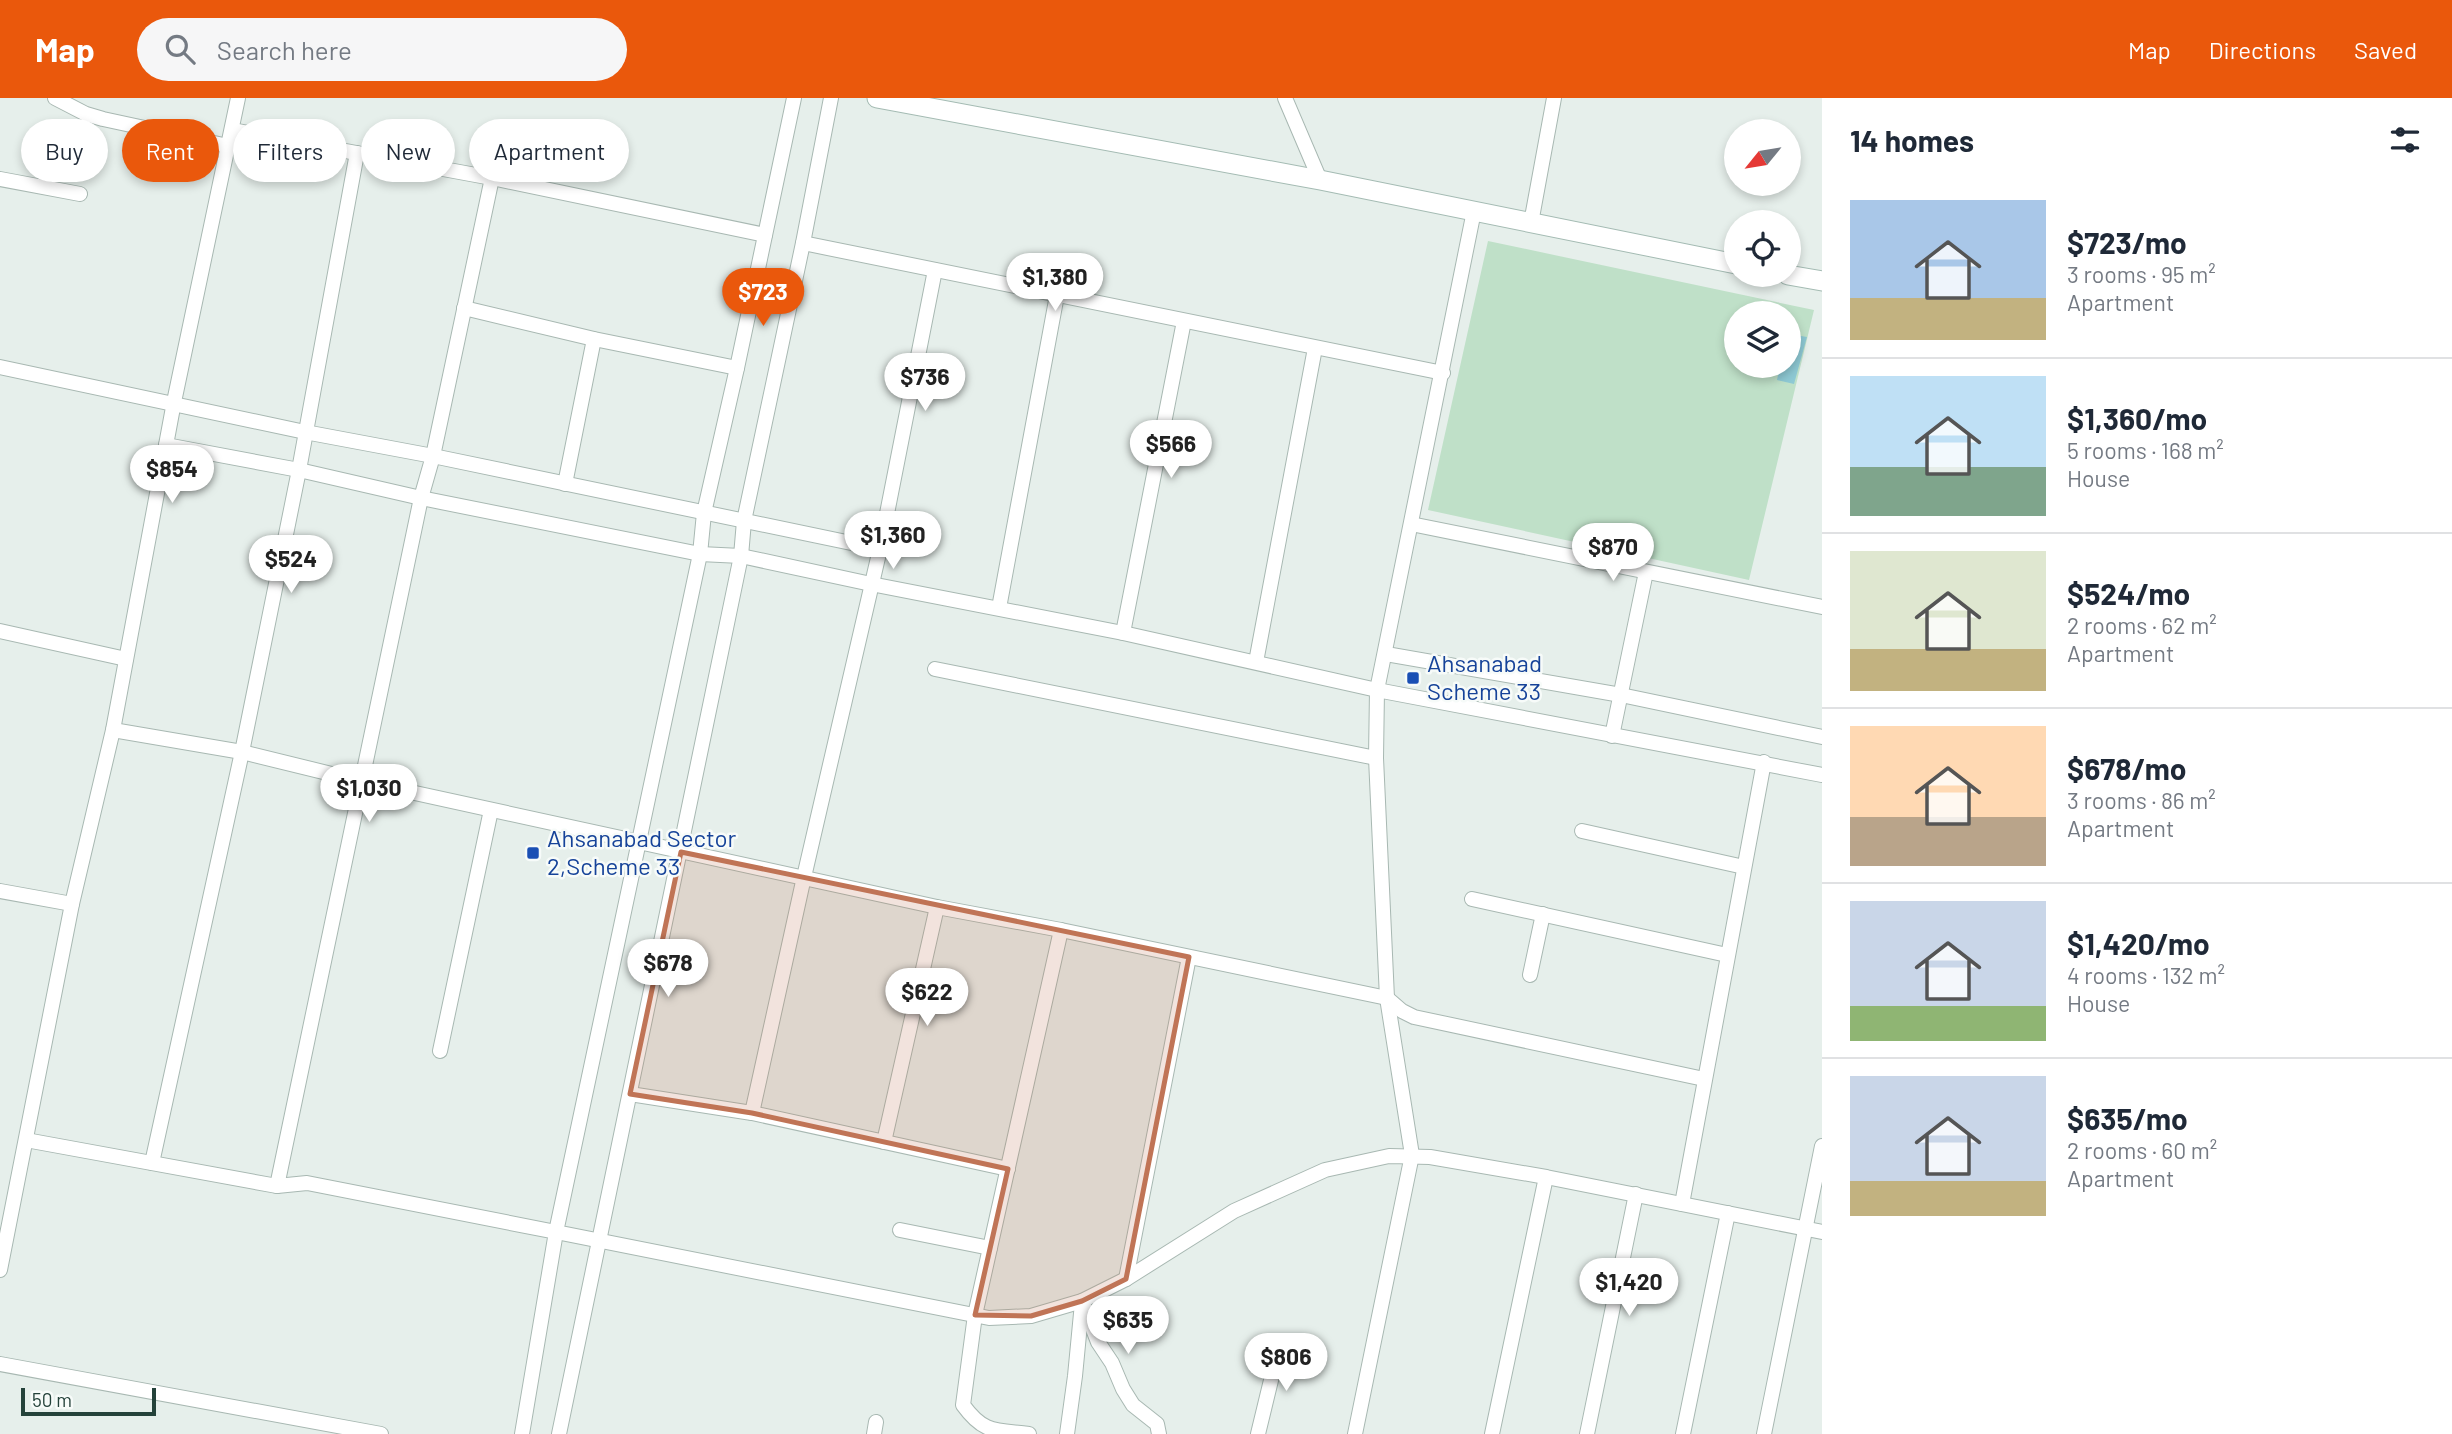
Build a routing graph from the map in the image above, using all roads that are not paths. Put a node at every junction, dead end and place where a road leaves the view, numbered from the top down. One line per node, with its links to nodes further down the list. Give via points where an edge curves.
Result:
1 (55, 98): 9 (street, via 103,119)
2 (238, 98): 8 (street)
3 (794, 98): 19 (street)
4 (831, 98): 20 (street)
5 (877, 98): 13 (street)
6 (1285, 98): 13 (street)
7 (1554, 98): 18 (street)
8 (232, 130): 9 (street); 10 (street)
9 (228, 146): 33 (street)
10 (357, 153): 11 (street); 34 (street)
11 (469, 174)
12 (0, 179): 16 (street)
13 (1320, 180): 17 (street)
14 (491, 182): 26 (street)
15 (511, 182): 19 (street)
16 (80, 194)
17 (1474, 211): 18 (street); 32 (street)
18 (1531, 222): 21 (street)
19 (765, 235): 31 (street)
20 (803, 243): 22 (street); 41 (street)
21 (1724, 262)
22 (935, 270): 25 (street); 43 (street)
23 (1801, 277): 24 (street)
24 (1822, 281)
25 (1057, 295): 27 (street); 49 (street)
26 (464, 308): 28 (street); 36 (street)
27 (1184, 321): 29 (street); 51 (street)
28 (594, 339): 31 (street); 38 (street)
29 (1315, 348): 32 (street); 54 (street)
30 (0, 367): 33 (street)
31 (737, 368): 40 (street)
32 (1443, 373): 42 (street)
33 (174, 402): 34 (street); 35 (street)
34 (305, 432): 36 (street); 37 (street)
35 (166, 445): 37 (street); 53 (street)
36 (433, 456): 38 (street); 39 (street)
37 (299, 470): 39 (street); 61 (street)
38 (565, 484): 40 (street)
39 (421, 498): 44 (street); 65 (street)
40 (704, 513): 41 (street); 44 (street)
41 (744, 521): 43 (street); 45 (street)
42 (1412, 524): 46 (street); 52 (street)
43 (880, 549): 47 (street)
44 (701, 554): 45 (street); 68 (street)
45 (741, 556): 47 (street); 69 (street)
46 (1646, 572): 48 (street); 57 (street)
47 (871, 584): 49 (street); 71 (street)
48 (1822, 607)
49 (999, 608): 51 (street)
50 (0, 631): 53 (street)
51 (1123, 633): 54 (street)
52 (1387, 654): 56 (street); 57 (street)
53 (126, 659): 58 (street)
54 (1256, 662): 56 (street)
55 (935, 669): 62 (street)
56 (1377, 690): 59 (street); 62 (street)
57 (1620, 695): 59 (street); 60 (street)
58 (113, 730): 61 (street); 74 (street)
59 (1612, 736): 63 (street)
60 (1822, 737)
61 (242, 752): 65 (street); 90 (street)
62 (1376, 758): 81 (street)
63 (1763, 762): 64 (street); 70 (street)
64 (1822, 775)
65 (360, 781): 66 (street); 93 (street)
66 (491, 810): 68 (street); 82 (street)
67 (1582, 831): 70 (street)
68 (639, 843): 69 (street); 99 (street)
69 (681, 852): 71 (street); 84 (street)
70 (1744, 867): 78 (street)
71 (804, 877): 75 (street); 85 (street)
72 (0, 891): 74 (street)
73 (1472, 899): 76 (street)
74 (72, 904): 86 (street)
75 (937, 907): 77 (street); 87 (street)
76 (1543, 915): 78 (street); 80 (street)
77 (1061, 930): 79 (street); 91 (street)
78 (1727, 955): 83 (street)
79 (1189, 957): 81 (street); 104 (street)
80 (1530, 975)
81 (1387, 998): 83 (street, via 1414,1017); 89 (street)
82 (440, 1051)
83 (1704, 1079): 95 (street)
84 (630, 1094): 85 (street); 101 (street)
85 (752, 1113): 87 (street)
86 (26, 1140): 90 (street); 103 (street)
87 (884, 1142): 91 (street)
88 (1822, 1146): 97 (street)
89 (1412, 1155): 92 (street); 104 (street, via 1325,1170 1234,1211); 116 (street)
90 (152, 1163): 93 (street)
91 (1008, 1170): 102 (street)
92 (1546, 1177): 94 (street); 117 (street)
93 (277, 1186): 99 (street, via 307,1183)
94 (1636, 1195): 95 (street); 118 (street)
95 (1682, 1203): 96 (street)
96 (1728, 1213): 97 (street); 119 (street)
97 (1805, 1228): 100 (street); 120 (street)
98 (900, 1230): 102 (street)
99 (556, 1231): 101 (street); 110 (street)
100 (1822, 1232)
101 (599, 1240): 106 (street); 111 (street)
102 (990, 1248): 106 (street)
103 (0, 1270)
104 (1126, 1279): 105 (street)
105 (1082, 1301): 106 (street, via 1031,1316); 113 (street); 114 (street, via 1123,1389 1133,1405 1157,1424)
106 (975, 1315): 112 (street, via 963,1405 979,1424 990,1429)
107 (1280, 1343): 115 (street)
108 (0, 1364): 109 (street)
109 (381, 1434)
110 (522, 1434)
111 (559, 1434)
112 (1029, 1434)
113 (1067, 1434)
114 (1159, 1434)
115 (1258, 1434)
116 (1355, 1434)
117 (1492, 1434)
118 (1587, 1434)
119 (1683, 1434)
120 (1764, 1434)

